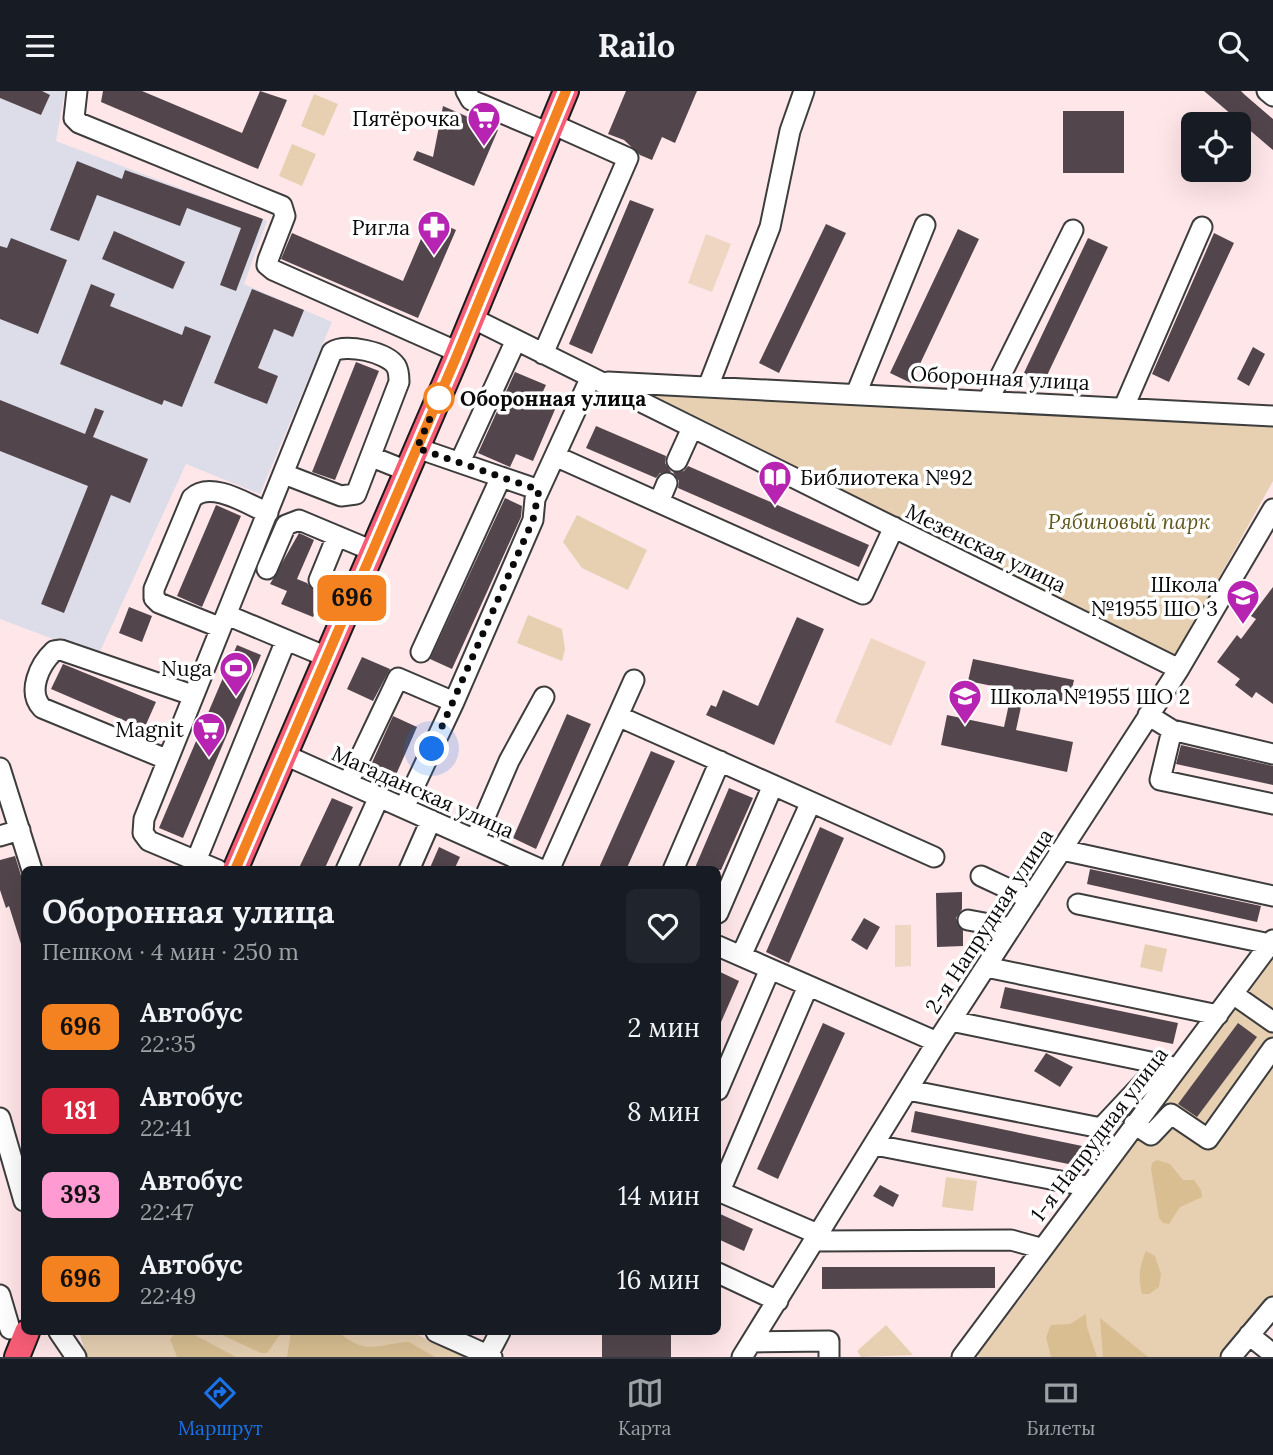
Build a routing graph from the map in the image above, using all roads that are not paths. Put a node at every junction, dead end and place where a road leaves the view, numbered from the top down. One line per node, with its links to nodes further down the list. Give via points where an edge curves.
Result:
1 (77, 91): 13 (street, via 74,118 79,123 282,206 285,216 267,265 273,270)
2 (466, 91): 7 (street, via 471,100)
3 (566, 91): 7 (main road)
4 (804, 91): 16 (street, via 790,131 770,227)
5 (1267, 91): 6 (street)
6 (1273, 96)
7 (550, 129): 11 (main road); 14 (street, via 628,158)
8 (925, 225): 17 (street)
9 (1202, 227): 19 (street)
10 (1073, 230): 18 (street)
11 (472, 319): 12 (street, Мезенская улица); 13 (main road)
12 (516, 340): 14 (street, Мезенская улица); 26 (street)
13 (458, 352): 22 (main road)
14 (543, 353): 15 (street, Мезенская улица)
15 (595, 379): 16 (street, Оборонная улица); 21 (street, Мезенская улица); 23 (street)
16 (708, 387): 17 (street, Оборонная улица)
17 (856, 394): 18 (street, Оборонная улица)
18 (989, 399): 19 (street, Оборонная улица)
19 (1124, 407): 20 (street, Оборонная улица)
20 (1273, 416)
21 (692, 428): 25 (street); 35 (street, Мезенская улица)
22 (417, 448): 26 (street); 27 (main road)
23 (555, 456): 31 (street); 32 (street)
24 (372, 457): 27 (street); 28 (street, via 361,486 351,496); 28 (street, via 399,374 390,361 345,346 332,352)
25 (677, 461)
26 (460, 462): 29 (street)
27 (407, 471): 37 (main road)
28 (284, 474): 34 (street)
29 (501, 477): 31 (street); 42 (street)
30 (667, 484): 32 (street)
31 (539, 490): 48 (street, via 533,520)
32 (659, 502): 35 (street, via 863,594)
33 (1273, 509): 44 (street, 2-я Напрудная улица)
34 (268, 513): 40 (street); 40 (street, via 212,490 199,491 154,589 159,603)
35 (894, 527): 44 (street, Мезенская улица)
36 (337, 536): 37 (street); 38 (street, via 291,521); 39 (street)
37 (373, 551): 43 (main road)
38 (267, 569)
39 (319, 580)
40 (223, 621): 41 (street); 46 (street)
41 (286, 640): 43 (street); 69 (street, via 200,823)
42 (421, 652)
43 (327, 657): 53 (main road)
44 (1179, 669): 49 (street, 2-я Напрудная улица)
45 (634, 680): 50 (street)
46 (192, 695): 54 (street); 54 (street, via 61,650 48,656 34,686 42,708)
47 (544, 697): 66 (street, via 509,761)
48 (454, 702): 57 (street, via 398,678); 62 (street)
49 (1148, 715): 51 (street); 67 (street, 2-я Напрудная улица)
50 (620, 716): 55 (street); 76 (street)
51 (1172, 730): 52 (street); 61 (street, via 1160,780)
52 (1273, 754)
53 (285, 755): 57 (street, Магаданская улица); 73 (main road)
54 (166, 759): 69 (street, via 143,833 160,847)
55 (720, 761): 58 (street); 77 (street)
56 (0, 768): 64 (street)
57 (348, 783): 59 (street, Магаданская улица)
58 (773, 785): 60 (street); 82 (street)
59 (379, 797): 62 (street, Магаданская улица); 74 (street)
60 (811, 802): 68 (street); 87 (street)
61 (1273, 804)
62 (404, 808): 63 (street, Магаданская улица)
63 (431, 820): 66 (street, Магаданская улица); 75 (street)
64 (20, 830): 65 (street); 71 (street)
65 (0, 836)
66 (475, 840): 70 (street, Магаданская улица)
67 (1062, 850): 79 (street); 80 (street, 2-я Напрудная улица)
68 (934, 857)
69 (196, 861): 72 (street)
70 (509, 863)
71 (31, 866)
72 (208, 866)
73 (236, 866)
74 (348, 866)
75 (412, 866)
76 (551, 866)
77 (675, 866)
78 (981, 876): 80 (street)
79 (1273, 896)
80 (1030, 899): 84 (street, 2-я Напрудная улица)
81 (1078, 904): 85 (street)
82 (721, 906)
83 (968, 920): 84 (street)
84 (1011, 928): 88 (street, 2-я Напрудная улица)
85 (1272, 942): 91 (street, 1-я Напрудная улица)
86 (721, 947): 87 (street)
87 (741, 956): 89 (street)
88 (986, 967): 92 (street); 93 (street, 2-я Напрудная улица)
89 (770, 969): 90 (street); 98 (street)
90 (808, 986): 95 (street); 104 (street)
91 (1233, 994): 92 (street, 1-я Напрудная улица); 94 (street)
92 (1218, 1015): 97 (street, 1-я Напрудная улица)
93 (951, 1021): 95 (street, 2-я Напрудная улица); 97 (street)
94 (1273, 1022)
95 (937, 1042): 99 (street, 2-я Напрудная улица)
96 (1273, 1048): 101 (street, via 1208,1139 1171,1114 1150,1135)
97 (1169, 1065): 99 (street, via 1101,1128); 101 (street, 1-я Напрудная улица)
98 (721, 1083)
99 (908, 1090): 102 (street, 2-я Напрудная улица)
100 (0, 1118): 103 (street)
101 (1134, 1124): 106 (street, 1-я Напрудная улица)
102 (875, 1145): 106 (street); 108 (street, 2-я Напрудная улица)
103 (21, 1175): 105 (street)
104 (721, 1186)
105 (0, 1187)
106 (1086, 1187): 109 (street, 1-я Напрудная улица)
107 (721, 1192): 108 (street)
108 (818, 1238): 109 (street, via 1011,1240); 112 (street, 2-я Напрудная улица)
109 (1040, 1248): 124 (street, 1-я Напрудная улица)
110 (721, 1274): 112 (street)
111 (0, 1295): 118 (street)
112 (778, 1301): 119 (street, 2-я Напрудная улица)
113 (1273, 1307): 117 (street)
114 (61, 1335): 122 (street)
115 (443, 1335): 121 (street)
116 (499, 1335): 121 (street)
117 (1249, 1335): 120 (street); 125 (street)
118 (16, 1337)
119 (757, 1350): 123 (street, via 829,1341)
120 (1273, 1354)
121 (490, 1356)
122 (76, 1357)
123 (829, 1357)
124 (962, 1357)
125 (1231, 1357)

